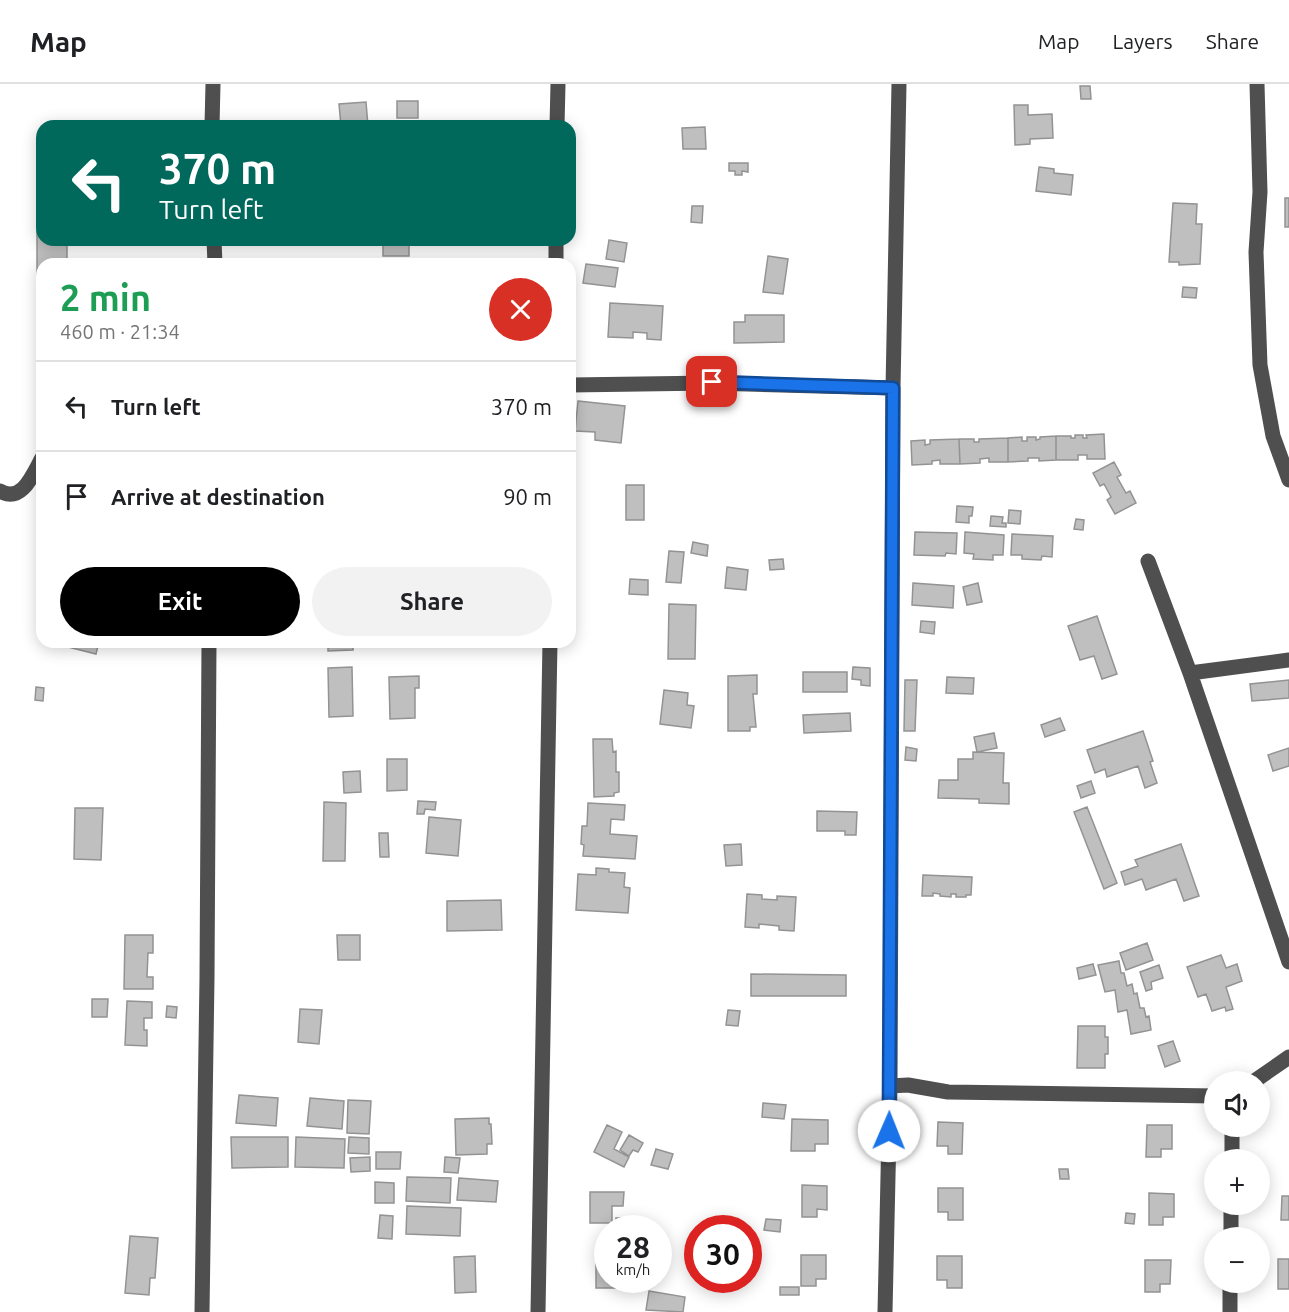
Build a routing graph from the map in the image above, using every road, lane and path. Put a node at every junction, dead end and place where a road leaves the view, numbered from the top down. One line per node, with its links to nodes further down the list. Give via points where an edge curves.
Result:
1 (213, 84): 5 (street)
2 (558, 84): 6 (street)
3 (899, 84): 8 (street)
4 (1257, 84): 10 (street, via 1260,365 1274,436)
5 (212, 120)
6 (557, 120)
7 (576, 385): 8 (street, via 712,382)
8 (893, 388): 20 (street)
9 (36, 469): 11 (street, via 26,487 16,494)
10 (1289, 480)
11 (0, 491)
12 (1148, 561): 16 (street)
13 (209, 648): 23 (street)
14 (550, 648): 24 (street)
15 (1289, 660): 16 (street)
16 (1190, 673): 17 (street)
17 (1289, 962)
18 (1289, 1056): 19 (street)
19 (1268, 1071)
20 (890, 1086): 21 (street, via 948,1092); 25 (street)
21 (1204, 1096)
22 (1230, 1293): 26 (street)
23 (202, 1312)
24 (538, 1312)
25 (885, 1312)
26 (1230, 1312)

